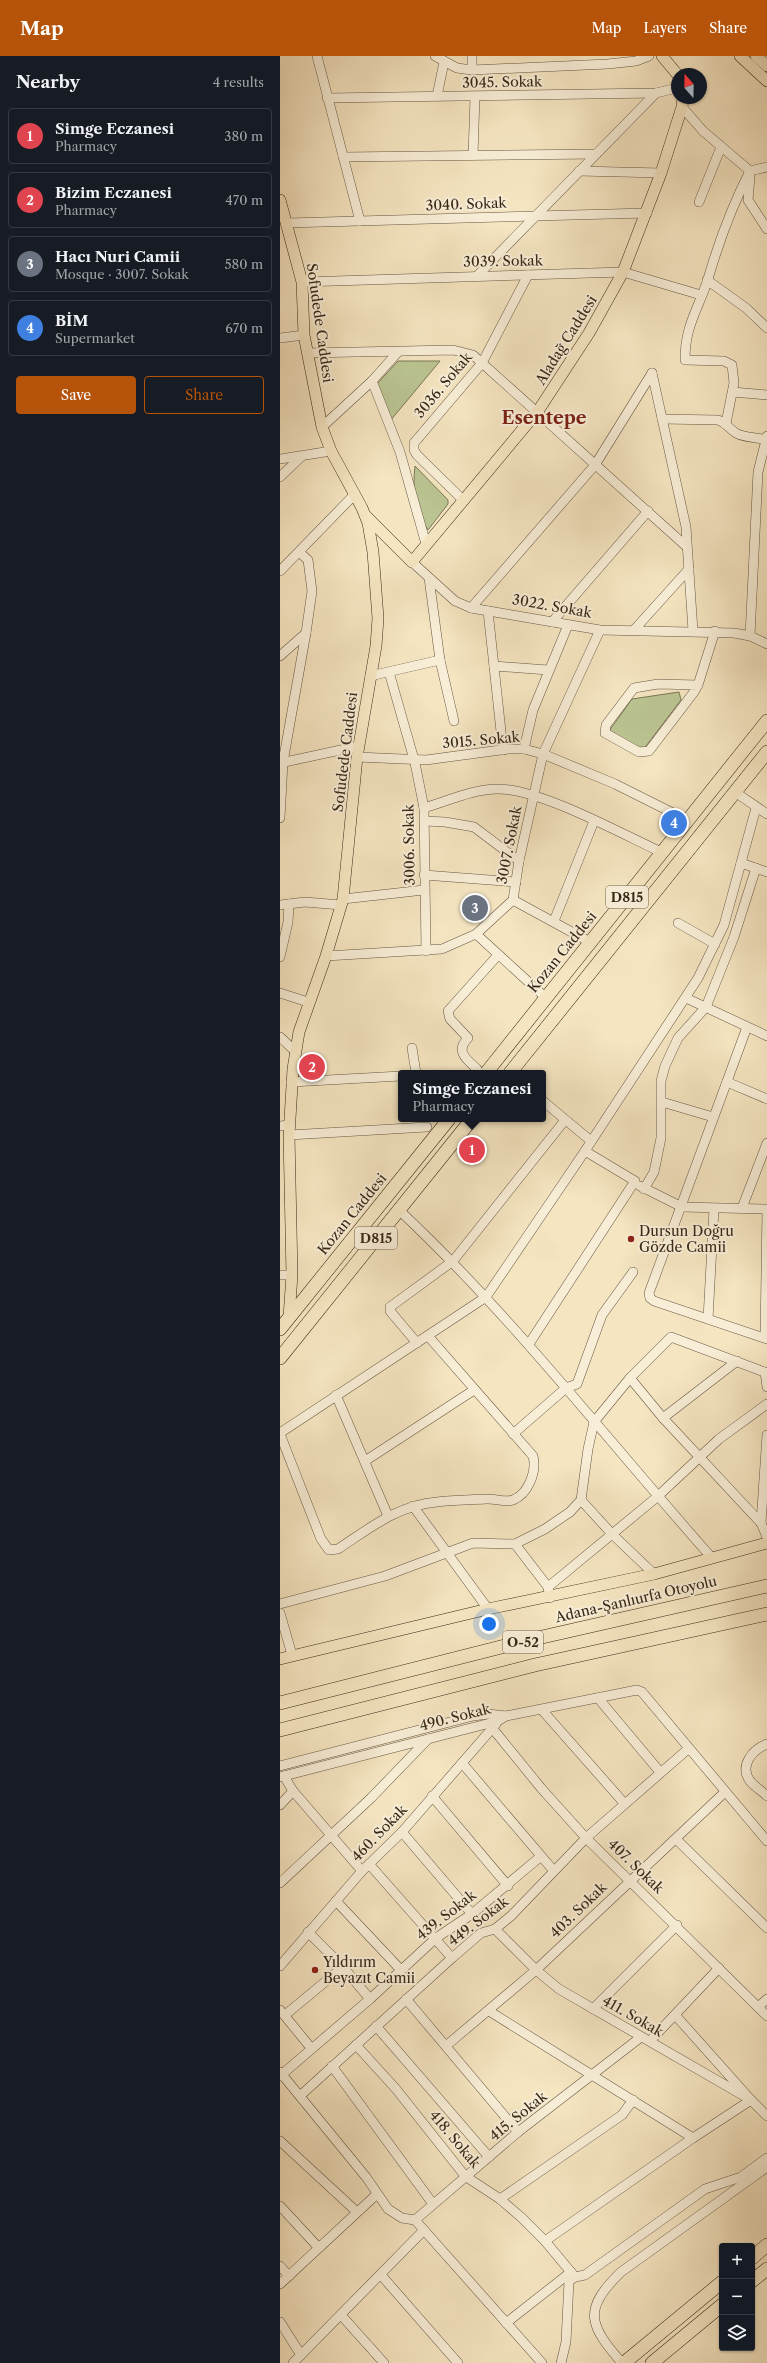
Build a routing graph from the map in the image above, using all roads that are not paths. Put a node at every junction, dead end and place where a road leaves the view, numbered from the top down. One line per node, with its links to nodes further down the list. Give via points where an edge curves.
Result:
1 (317, 56): 17 (street)
2 (435, 56): 8 (street)
3 (472, 56): 11 (street)
4 (649, 56): 11 (street, via 608,64)
5 (662, 56): 10 (main road)
6 (740, 56): 12 (main road)
7 (756, 56): 9 (main road)
8 (444, 62): 11 (street, via 457,68); 15 (street)
9 (767, 66)
10 (672, 68)
11 (472, 70)
12 (767, 81)
13 (671, 89): 14 (street, 3045. Sokak)
14 (656, 93): 16 (street, 3045. Sokak); 21 (street)
15 (436, 96): 16 (street, 3045. Sokak); 17 (street, 3045. Sokak)
16 (475, 97): 22 (street)
17 (327, 98): 23 (street)
18 (683, 104): 27 (main road, Aladağ Caddesi)
19 (684, 104): 20 (street, via 703,131)
20 (721, 147): 25 (street); 29 (street)
21 (596, 154): 22 (street); 26 (street)
22 (473, 155): 23 (street)
23 (343, 157): 33 (street)
24 (767, 167): 25 (street)
25 (750, 171): 34 (street, via 748,200); 38 (street, via 725,223)
26 (579, 172): 27 (street); 31 (street)
27 (661, 173): 30 (main road, Aladağ Caddesi)
28 (280, 200): 32 (main road, Sofudede Caddesi)
29 (699, 202)
30 (647, 213): 31 (street, 3040. Sokak); 35 (main road, Aladağ Caddesi)
31 (536, 216): 33 (street, 3040. Sokak); 37 (street)
32 (284, 219): 33 (street, 3040. Sokak); 39 (main road, Sofudede Caddesi)
33 (360, 221)
34 (767, 229)
35 (623, 272): 36 (street, 3039. Sokak); 40 (street, 3039. Sokak); 50 (main road, Aladağ Caddesi, via 585,339)
36 (528, 275): 37 (street, 3039. Sokak); 46 (street, 3036. Sokak)
37 (477, 276): 39 (street, 3039. Sokak)
38 (708, 280): 40 (street); 41 (street, via 746,308)
39 (302, 282): 42 (main road, Sofudede Caddesi)
40 (701, 295): 48 (street, via 688,330 685,360 729,362 733,369)
41 (767, 328)
42 (304, 335): 43 (street); 45 (main road, Sofudede Caddesi)
43 (280, 338)
44 (398, 352): 45 (street); 46 (street, via 462,351 473,355); 47 (street)
45 (307, 353): 53 (main road, Sofudede Caddesi)
46 (482, 363): 50 (street); 62 (street, 3036. Sokak, via 414,444 417,455)
47 (372, 380): 53 (street); 65 (street, via 400,452)
48 (733, 392): 49 (street); 52 (street)
49 (767, 395)
50 (538, 411): 58 (street); 62 (main road, Aladağ Caddesi)
51 (662, 419): 52 (street, via 712,420); 58 (street, via 652,373); 66 (street, via 683,511)
52 (726, 423): 54 (street, via 741,436)
53 (322, 427): 55 (main road, Sofudede Caddesi)
54 (766, 438): 59 (street)
55 (331, 451): 56 (street); 61 (main road, Sofudede Caddesi)
56 (301, 457): 57 (street); 60 (street)
57 (280, 459)
58 (595, 465): 63 (street); 72 (street)
59 (762, 472): 81 (street)
60 (280, 477)
61 (354, 495): 64 (main road, Sofudede Caddesi); 67 (street)
62 (463, 500): 65 (main road, Aladağ Caddesi)
63 (648, 511): 66 (street); 74 (street)
64 (366, 515): 68 (main road, 3022. Sokak); 88 (main road, Sofudede Caddesi, via 373,552 378,618)
65 (426, 544): 68 (main road, Aladağ Caddesi)
66 (688, 547): 69 (street)
67 (299, 552): 70 (street); 80 (street, via 308,560 312,591)
68 (412, 562): 71 (street, 3022. Sokak)
69 (689, 569): 77 (street); 78 (street)
70 (280, 571)
71 (429, 578): 72 (street, 3022. Sokak, via 455,601); 84 (street)
72 (471, 608): 73 (street, 3022. Sokak)
73 (488, 611): 74 (street, 3022. Sokak); 85 (street)
74 (552, 622): 75 (street, 3022. Sokak)
75 (568, 625): 76 (street, 3022. Sokak); 86 (street)
76 (600, 630): 77 (street, 3022. Sokak); 96 (street, 3007. Sokak)
77 (634, 630): 78 (street, 3022. Sokak)
78 (693, 631): 79 (street, 3022. Sokak)
79 (715, 631): 81 (street, 3022. Sokak); 89 (street)
80 (306, 633): 83 (street); 98 (street)
81 (750, 636): 82 (street, 3022. Sokak)
82 (767, 644)
83 (280, 656)
84 (440, 660): 87 (street); 90 (street)
85 (494, 666): 86 (street); 93 (street)
86 (548, 670): 92 (street, via 533,710)
87 (389, 672): 88 (street); 97 (street, 3006. Sokak)
88 (370, 676): 94 (main road, Sofudede Caddesi)
89 (698, 685): 89 (street, via 658,684 634,688 606,725 605,733 639,752 647,752)
90 (454, 721)
91 (767, 721): 107 (highway, Kozan Caddesi / D815)
92 (524, 749): 93 (street, 3015. Sokak); 96 (street, 3015. Sokak)
93 (503, 750): 97 (street, 3015. Sokak)
94 (358, 752): 97 (street, 3015. Sokak); 98 (street, 3015. Sokak); 117 (main road, Sofudede Caddesi)
95 (767, 752): 99 (highway, D815)
96 (543, 754): 100 (street, 3007. Sokak); 107 (street, 3015. Sokak, via 615,784)
97 (414, 760): 101 (street, 3006. Sokak)
98 (281, 762): 104 (street)
99 (735, 792): 102 (street); 141 (highway, D815)
100 (532, 796): 101 (street, via 499,789 485,790); 106 (street); 109 (street, 3007. Sokak)
101 (424, 808): 105 (street, 3006. Sokak)
102 (756, 808): 103 (street); 110 (street)
103 (767, 814)
104 (280, 818)
105 (425, 821): 109 (street, via 474,827); 113 (street, 3006. Sokak)
106 (594, 821): 108 (street); 119 (street)
107 (689, 821): 108 (highway, Kozan Caddesi / D815)
108 (663, 853): 122 (highway, Kozan Caddesi / D815)
109 (519, 861): 114 (street, 3007. Sokak)
110 (741, 863): 111 (street); 123 (street, via 724,925)
111 (756, 868): 112 (street); 132 (street, via 734,937)
112 (767, 872)
113 (424, 875): 114 (street); 115 (street, 3006. Sokak)
114 (516, 882): 116 (street, 3007. Sokak)
115 (424, 890): 117 (street); 124 (street, 3006. Sokak)
116 (513, 900): 119 (street); 121 (street, 3007. Sokak)
117 (342, 902): 118 (street); 126 (main road, Sofudede Caddesi)
118 (284, 905): 127 (street, via 288,922)
119 (554, 921): 122 (street)
120 (678, 923): 123 (street)
121 (476, 934): 124 (street, 3007. Sokak, via 442,949); 125 (street)
122 (590, 942): 129 (highway, Kozan Caddesi / D815)
123 (715, 944): 130 (street)
124 (426, 951): 126 (street, 3007. Sokak)
125 (498, 955): 129 (street); 139 (street, via 452,1005 447,1015 468,1038 462,1044 464,1058)
126 (326, 956): 131 (main road, Sofudede Caddesi)
127 (280, 957)
128 (280, 992): 131 (street)
129 (546, 998): 140 (highway, Kozan Caddesi / D815)
130 (686, 998): 132 (street); 154 (street, via 661,1032)
131 (308, 1002): 137 (main road, Sofudede Caddesi)
132 (706, 1008): 133 (street); 146 (street, via 678,1038 661,1081)
133 (747, 1027): 134 (street); 144 (street)
134 (767, 1036)
135 (280, 1037): 137 (street)
136 (412, 1048): 138 (street)
137 (295, 1051): 143 (main road, Sofudede Caddesi)
138 (416, 1070)
139 (481, 1070)
140 (483, 1070)
141 (512, 1070)
142 (398, 1076): 143 (street)
143 (291, 1082): 153 (main road, Sofudede Caddesi)
144 (727, 1082): 145 (street); 148 (street)
145 (767, 1099)
146 (662, 1102): 148 (street); 158 (street, via 661,1138 654,1172)
147 (546, 1104): 149 (street)
148 (713, 1118): 159 (street)
149 (565, 1120): 154 (street); 164 (street)
150 (441, 1122): 152 (highway, Kozan Caddesi / D815)
151 (470, 1122): 162 (highway, D815)
152 (430, 1126): 153 (street); 169 (highway, Kozan Caddesi / D815)
153 (286, 1129): 167 (main road, Sofudede Caddesi)
154 (591, 1141): 156 (street)
155 (767, 1143): 160 (street)
156 (585, 1151): 157 (street); 168 (street)
157 (634, 1181): 158 (street); 175 (street)
158 (644, 1189): 159 (street)
159 (682, 1207): 161 (street); 170 (street, via 652,1284 650,1298)
160 (742, 1208): 161 (street); 163 (street)
161 (714, 1209): 170 (street)
162 (399, 1210): 164 (street); 176 (highway, D815)
163 (767, 1210): 173 (street)
164 (453, 1261): 168 (street); 174 (street, via 390,1307 390,1311)
165 (633, 1272): 181 (street, via 602,1315 577,1384)
166 (280, 1275): 167 (street)
167 (292, 1275): 169 (main road, Sofudede Caddesi)
168 (486, 1296): 172 (street); 175 (street)
169 (289, 1317): 171 (highway, Kozan Caddesi / D815)
170 (708, 1319): 173 (street)
171 (280, 1329)
172 (428, 1336): 174 (street); 182 (street)
173 (766, 1338)
174 (417, 1343): 183 (street)
175 (529, 1344): 181 (street)
176 (280, 1358)
177 (737, 1361): 178 (street); 179 (street, via 671,1337); 185 (street)
178 (766, 1373): 180 (street)
179 (630, 1378): 185 (street); 186 (street)
180 (767, 1387)
181 (566, 1388): 186 (street); 188 (street)
182 (474, 1390): 188 (street); 191 (street)
183 (336, 1395): 187 (street); 191 (street)
184 (767, 1404): 190 (street, via 734,1427)
185 (663, 1418): 190 (street)
186 (594, 1422): 192 (street); 193 (street)
187 (280, 1434): 195 (street, via 325,1548 338,1549)
188 (513, 1434): 194 (street, via 533,1456 535,1462 534,1473 521,1496 511,1501 487,1499)
189 (767, 1435): 196 (street)
190 (700, 1457): 192 (street); 196 (street)
191 (365, 1461): 195 (street)
192 (658, 1497): 197 (street); 202 (street)
193 (581, 1500): 197 (street); 200 (street, via 570,1512 545,1529)
194 (413, 1506): 195 (street); 201 (street)
195 (388, 1516)
196 (761, 1523): 198 (street)
197 (612, 1534): 203 (street); 205 (street)
198 (767, 1537)
199 (767, 1543): 202 (main road)
200 (515, 1544): 201 (street, via 473,1543); 205 (street)
201 (446, 1553): 206 (street, via 385,1576); 207 (street)
202 (712, 1558): 203 (main road)
203 (654, 1574): 205 (main road)
204 (767, 1586): 213 (highway, Adana-Şanlıurfa Otoyolu / O-52, via 529,1640)
205 (549, 1592): 207 (main road)
206 (280, 1604)
207 (488, 1609): 210 (main road)
208 (280, 1613): 210 (street)
209 (767, 1614): 217 (highway, O-52, via 536,1665)
210 (292, 1655): 211 (main road)
211 (280, 1659)
212 (598, 1698): 214 (street, 490. Sokak); 220 (street, 490. Sokak, via 637,1690 642,1692); 223 (street)
213 (280, 1704)
214 (542, 1710): 215 (street, 490. Sokak); 229 (street)
215 (506, 1716): 216 (street, 490. Sokak); 222 (street, via 473,1716)
216 (496, 1725): 218 (street, 490. Sokak); 221 (street, 460. Sokak); 233 (street, 407. Sokak, via 541,1788)
217 (280, 1730)
218 (429, 1738): 224 (street, 490. Sokak); 232 (street, via 371,1798)
219 (767, 1744): 228 (street, via 749,1756 746,1767 750,1780)
220 (688, 1749): 223 (street, 449. Sokak); 226 (street)
221 (462, 1763): 227 (street, 460. Sokak); 236 (street)
222 (280, 1766)
223 (660, 1772): 229 (street, 449. Sokak)
224 (282, 1776): 225 (street)
225 (293, 1791): 230 (street); 232 (street)
226 (725, 1792): 234 (street, 403. Sokak); 235 (street)
227 (432, 1796): 231 (street, 460. Sokak); 242 (street)
228 (767, 1796)
229 (624, 1803): 233 (street, 449. Sokak)
230 (280, 1805)
231 (402, 1832): 237 (street, 460. Sokak); 244 (street)
232 (330, 1834): 239 (street); 241 (street)
233 (586, 1838): 238 (street, 449. Sokak); 240 (street, 407. Sokak)
234 (676, 1838): 240 (street, 403. Sokak); 246 (street)
235 (767, 1841)
236 (540, 1857): 238 (street); 242 (street, 439. Sokak)
237 (369, 1864): 239 (street, 460. Sokak); 249 (street)
238 (553, 1870): 247 (street, 449. Sokak, via 511,1916)
239 (362, 1871): 243 (street, 460. Sokak)
240 (630, 1880): 245 (street, 407. Sokak); 255 (street, 403. Sokak)
241 (280, 1883)
242 (508, 1886): 244 (street, 439. Sokak, via 484,1902)
243 (336, 1901): 248 (street, 460. Sokak); 254 (street)
244 (472, 1914): 249 (street, 439. Sokak)
245 (677, 1925): 253 (street, 407. Sokak); 260 (street)
246 (767, 1928)
247 (495, 1929): 250 (street, 449. Sokak, via 481,1933); 255 (street, 411. Sokak)
248 (308, 1932): 251 (street, 460. Sokak); 252 (street)
249 (436, 1938): 250 (street); 254 (street, 439. Sokak)
250 (452, 1958): 257 (street, 449. Sokak)
251 (280, 1966)
252 (343, 1967): 256 (street); 262 (street)
253 (719, 1968): 259 (street, 407. Sokak); 263 (street)
254 (401, 1970): 256 (street, 439. Sokak)
255 (536, 1970): 260 (street, 411. Sokak, via 559,1990); 261 (street, 403. Sokak)
256 (370, 1999): 270 (street, 439. Sokak)
257 (406, 1999): 265 (street, 449. Sokak); 269 (street)
258 (767, 1999): 259 (street)
259 (758, 2007): 264 (street, 407. Sokak)
260 (593, 2009): 266 (street, 411. Sokak)
261 (489, 2011): 269 (street, 403. Sokak); 273 (street)
262 (282, 2013): 270 (street)
263 (676, 2016): 267 (street); 276 (street)
264 (767, 2016)
265 (376, 2026): 268 (street, 449. Sokak); 281 (street)
266 (641, 2037): 267 (street, 411. Sokak); 273 (street, 415. Sokak)
267 (650, 2041): 276 (street, 411. Sokak)
268 (356, 2045): 271 (street, 449. Sokak); 284 (street, 418. Sokak)
269 (447, 2045): 278 (street)
270 (311, 2048): 272 (street, 439. Sokak)
271 (332, 2066): 274 (street, 449. Sokak); 287 (street)
272 (281, 2074): 274 (street)
273 (592, 2075): 275 (street); 278 (street, 415. Sokak)
274 (301, 2095): 285 (street)
275 (633, 2100): 279 (street); 286 (street, via 622,2115)
276 (751, 2100): 277 (street, 411. Sokak); 279 (street)
277 (767, 2116)
278 (518, 2132): 281 (street, 415. Sokak)
279 (693, 2138): 292 (street)
280 (280, 2141): 289 (street)
281 (489, 2157): 284 (street, 415. Sokak)
282 (767, 2158): 298 (street, via 741,2177 705,2190 585,2275)
283 (767, 2167): 313 (street, via 621,2272 603,2289 594,2305 594,2322 604,2342)
284 (465, 2176): 286 (street, 418. Sokak); 287 (street, 415. Sokak)
285 (377, 2194): 289 (street); 290 (street, via 395,2214)
286 (500, 2199): 292 (street, 418. Sokak)
287 (433, 2204): 290 (street, 415. Sokak)
288 (280, 2206): 294 (street)
289 (357, 2212): 294 (street)
290 (415, 2220): 291 (street)
291 (424, 2230): 299 (street); 307 (street)
292 (546, 2241): 298 (street, 418. Sokak)
293 (767, 2245): 295 (highway)
294 (318, 2247): 300 (street)
295 (755, 2255)
296 (280, 2266): 300 (street)
297 (767, 2269): 301 (highway)
298 (573, 2274): 307 (street); 312 (street, via 567,2286 566,2342)
299 (381, 2275): 305 (street); 310 (street)
300 (289, 2276): 302 (street)
301 (754, 2279)
302 (280, 2284)
303 (719, 2284): 313 (highway)
304 (719, 2308): 314 (highway)
305 (341, 2315): 308 (street); 309 (street)
306 (280, 2322): 308 (street)
307 (506, 2323): 311 (street)
308 (299, 2360)
309 (384, 2363)
310 (458, 2363)
311 (542, 2363)
312 (561, 2363)
313 (623, 2363)
314 (652, 2363)

